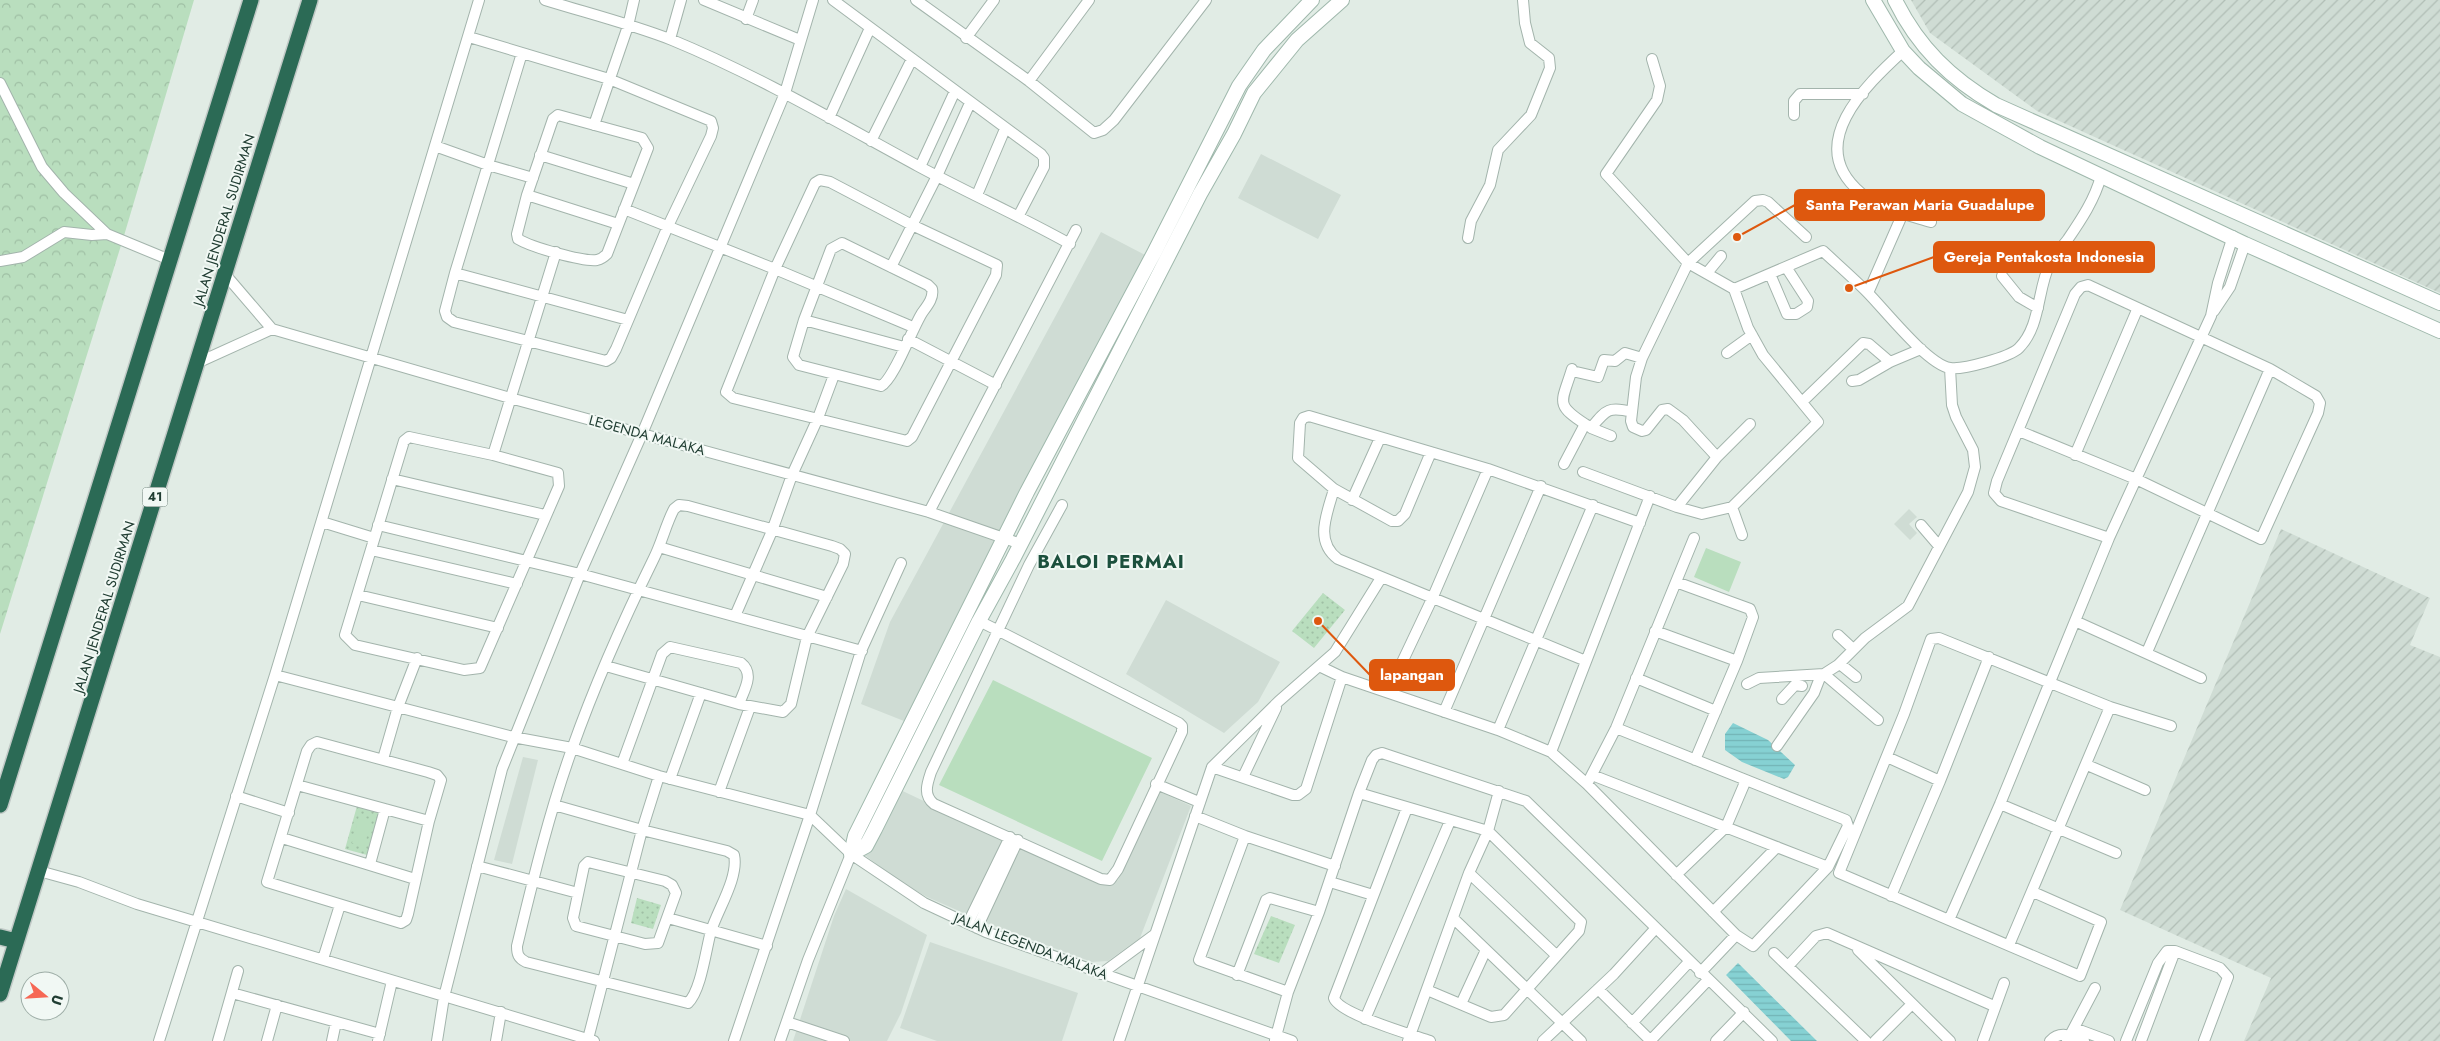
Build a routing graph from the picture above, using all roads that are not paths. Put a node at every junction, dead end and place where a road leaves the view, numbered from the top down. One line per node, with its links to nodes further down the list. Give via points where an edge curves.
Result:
1 (251, 0): 71 (highway)
2 (310, 0): 77 (highway, JALAN JENDERAL SUDIRMAN / 41)
3 (479, 0): 23 (street)
4 (545, 0): 21 (street)
5 (634, 0): 21 (street)
6 (681, 0): 25 (street)
7 (704, 0): 20 (street)
8 (753, 0): 20 (street)
9 (813, 0): 26 (street)
10 (833, 0): 22 (street)
11 (916, 0): 24 (street)
12 (994, 0): 24 (street)
13 (1089, 0): 32 (street)
14 (1206, 0): 32 (street, via 1114,120 1100,132 1094,133 1086,128)
15 (1312, 0): 150 (street, via 1264,50 1239,86)
16 (1342, 0): 151 (street, via 1297,40 1254,93)
17 (1523, 0): 65 (street, via 1530,43 1549,58 1550,68 1530,115 1498,150 1490,184 1471,221)
18 (1873, 0): 27 (street)
19 (1894, 0): 51 (street, via 1917,37 1947,72 1980,96 2012,114)
20 (746, 18): 26 (street)
21 (628, 26): 25 (street); 31 (street)
22 (870, 28): 29 (street); 39 (street)
23 (470, 37): 28 (street); 43 (street)
24 (966, 38): 32 (street)
25 (670, 39): 35 (street)
26 (800, 40): 35 (street)
27 (1903, 51): 36 (street); 48 (street, via 1962,104)
28 (522, 53): 31 (street); 45 (street)
29 (912, 59): 34 (street); 42 (street)
30 (1652, 59): 73 (street, via 1660,86 1657,100 1606,174)
31 (610, 79): 40 (street); 61 (street, via 711,121 711,136)
32 (1029, 81)
33 (0, 83): 63 (street, via 42,167)
34 (955, 91): 37 (street); 46 (street)
35 (786, 93): 39 (street); 68 (street)
36 (1863, 94): 38 (street, via 1800,94 1794,101); 56 (street, via 1841,125 1837,135 1837,157 1849,181 1861,193)
37 (970, 103): 41 (street); 47 (street)
38 (1794, 115)
39 (828, 118): 42 (street)
40 (594, 125): 44 (street, via 558,116 553,119); 50 (street, via 642,138 646,142 646,154)
41 (1005, 129): 53 (street); 57 (street, via 1041,154 1045,162)
42 (871, 141): 46 (street)
43 (435, 146): 45 (street); 100 (street)
44 (540, 155): 49 (street); 50 (street)
45 (488, 165): 49 (street); 78 (street)
46 (920, 167): 47 (street)
47 (937, 176): 53 (street); 60 (street)
48 (2101, 176): 54 (street); 87 (street, via 2079,223 2050,264)
49 (533, 178): 52 (street)
50 (634, 184): 55 (street)
51 (2168, 184): 54 (street); 86 (street)
52 (527, 195): 59 (street); 69 (street, via 518,239)
53 (977, 195): 57 (street)
54 (2160, 201): 66 (street)
55 (624, 209): 59 (street); 61 (street)
56 (1903, 213): 58 (street); 84 (street)
57 (1019, 215): 67 (street)
58 (1931, 222)
59 (618, 224): 69 (street, via 607,254 600,259)
60 (912, 225): 74 (street); 76 (street, via 830,182 820,180 815,183); 102 (street, via 995,263 998,268)
61 (668, 226): 68 (street); 89 (street)
62 (1076, 230): 67 (street)
63 (107, 234): 71 (street); 72 (street, via 92,236 64,232 23,257)
64 (1806, 237): 73 (street, via 1768,202 1755,201)
65 (1468, 238)
66 (2239, 240): 93 (street); 95 (street, via 2230,287 2211,316)
67 (1070, 244): 109 (street)
68 (720, 248): 76 (street); 117 (street)
69 (556, 252): 85 (street)
70 (1721, 256): 79 (street)
71 (170, 260): 236 (highway)
72 (0, 262)
73 (1688, 263): 79 (street); 101 (street)
74 (891, 267): 82 (street, via 842,243 837,244 831,249); 91 (street, via 932,289 932,298)
75 (1786, 267): 80 (street); 80 (street, via 1808,301 1807,307 1796,314 1787,314); 84 (street, via 1823,251)
76 (775, 268): 82 (street); 113 (street, via 726,392 733,398)
77 (224, 273): 92 (street); 103 (highway, JALAN JENDERAL SUDIRMAN / 41)
78 (455, 273): 85 (street); 96 (street, via 446,317)
79 (1708, 273): 83 (street)
80 (1770, 274): 83 (street)
81 (2002, 276): 87 (street, via 2019,297)
82 (818, 286): 90 (street); 91 (street)
83 (1734, 289): 94 (street)
84 (1868, 292): 98 (street)
85 (542, 295): 89 (street); 96 (street)
86 (2440, 303)
87 (2038, 308): 105 (street, via 2018,349 1995,359)
88 (2137, 310): 95 (street); 116 (street, via 2088,285 2081,287 2075,294); 122 (street)
89 (628, 320): 96 (street, via 611,358 606,361)
90 (804, 320): 97 (street); 107 (street, via 793,353 794,360 799,365)
91 (913, 328): 97 (street)
92 (272, 330): 100 (street, LEGENDA MALAKA); 103 (street)
93 (2440, 331)
94 (1752, 335): 99 (street); 111 (street, via 1771,366)
95 (2202, 338): 106 (street); 129 (street)
96 (527, 342): 110 (street)
97 (906, 343): 102 (street); 107 (street, via 890,379 882,386)
98 (1922, 349): 104 (street); 105 (street)
99 (1727, 353)
100 (370, 358): 110 (street, LEGENDA MALAKA); 141 (street)
101 (1642, 358): 112 (street); 115 (street, via 1625,353 1615,361 1604,360 1598,377 1572,370 1563,399 1564,407 1566,412)
102 (951, 361): 109 (street); 113 (street, via 907,441)
103 (197, 362): 258 (highway, JALAN JENDERAL SUDIRMAN / 41)
104 (1890, 362): 108 (street); 111 (street, via 1869,344 1863,343)
105 (1950, 368): 152 (street, via 1952,405 1973,450 1975,467 1968,492)
106 (2270, 369): 139 (street); 139 (street, via 2316,396 2320,403 2318,413 2261,539)
107 (834, 375): 113 (street)
108 (1852, 382)
109 (996, 385): 138 (street)
110 (510, 398): 117 (street, LEGENDA MALAKA); 121 (street)
111 (1802, 402): 137 (street, via 1818,422)
112 (1632, 412): 115 (street, via 1610,409); 123 (street, via 1632,425 1642,431 1662,410 1670,410)
113 (818, 418): 127 (street)
114 (1750, 424): 123 (street)
115 (1588, 426): 118 (street); 124 (street)
116 (2020, 431): 122 (street); 149 (street, via 1994,494 2001,501)
117 (642, 434): 127 (street, LEGENDA MALAKA); 157 (street)
118 (1611, 436)
119 (1380, 438): 120 (street); 131 (street, via 1309,416 1303,418 1298,458); 133 (street)
120 (1431, 452): 125 (street); 133 (street, via 1405,514 1398,521)
121 (493, 455): 128 (street, via 409,436 404,441); 140 (street, via 558,473 559,486)
122 (2075, 455): 129 (street)
123 (1717, 457): 136 (street)
124 (1564, 464)
125 (1488, 469): 130 (street); 165 (street)
126 (1583, 472): 132 (street)
127 (792, 475): 138 (street, LEGENDA MALAKA); 145 (street)
128 (392, 479): 140 (street); 143 (street)
129 (2136, 479): 139 (street); 149 (street)
130 (1541, 486): 135 (street); 167 (street)
131 (1334, 490): 133 (street); 159 (street, via 1322,530 1327,549 1338,559)
132 (1650, 496): 136 (street); 142 (street)
133 (1352, 500)
134 (1062, 505): 171 (street, via 1029,565)
135 (1593, 506): 142 (street); 175 (street)
136 (1678, 507): 137 (street, via 1702,514)
137 (1732, 507): 146 (street)
138 (929, 512): 150 (street, LEGENDA MALAKA)
139 (2206, 512): 178 (street)
140 (545, 515): 155 (street)
141 (322, 522): 147 (street); 187 (street)
142 (1640, 523): 181 (street)
143 (378, 525): 147 (street); 155 (street)
144 (1921, 525): 152 (street)
145 (772, 531): 153 (street, via 680,505 670,516); 158 (street); 164 (street, via 844,552 843,564)
146 (1742, 535)
147 (374, 538): 154 (street)
148 (1694, 538): 160 (street)
149 (2109, 538): 169 (street)
150 (1004, 539): 151 (street, LEGENDA MALAKA); 253 (street, via 855,836)
151 (1021, 544): 168 (street)
152 (1939, 546): 176 (street, via 1906,608)
153 (660, 547): 158 (street); 162 (street)
154 (371, 550): 161 (street); 163 (street)
155 (527, 562): 157 (street); 161 (street)
156 (901, 564): 177 (street)
157 (580, 574): 162 (street); 210 (street)
158 (753, 574): 164 (street); 166 (street)
159 (1381, 578): 165 (street); 185 (street, via 1340,644)
160 (1676, 582): 172 (street); 182 (street, via 1750,609 1752,622)
161 (517, 584): 170 (street)
162 (638, 590): 166 (street); 184 (street)
163 (358, 595): 170 (street); 180 (street, via 346,628 345,635 349,640)
164 (827, 597): 174 (street)
165 (1432, 599): 167 (street); 196 (street)
166 (735, 616): 174 (street)
167 (1483, 620): 175 (street); 205 (street)
168 (979, 621): 171 (street); 253 (street, via 866,846)
169 (2075, 621): 178 (street); 194 (street)
170 (498, 628): 180 (street, via 480,668 464,670)
171 (999, 631): 226 (street, via 1182,726); 250 (street, via 926,786 934,804)
172 (1655, 631): 182 (street); 190 (street)
173 (1838, 634): 176 (street)
174 (807, 637): 177 (street); 201 (street, via 786,710 772,712)
175 (1536, 640): 181 (street); 209 (street)
176 (1853, 649): 183 (street)
177 (862, 651): 240 (street)
178 (2146, 652): 191 (street)
179 (1989, 657): 194 (street); 214 (street, via 1939,638 1931,639); 225 (street)
180 (417, 658): 202 (street)
181 (1586, 661): 213 (street)
182 (1737, 661): 204 (street)
183 (1840, 664): 186 (street); 189 (street)
184 (606, 666): 192 (street); 212 (street)
185 (1319, 666): 188 (street); 200 (street)
186 (1822, 674): 193 (street); 198 (street); 206 (street)
187 (275, 675): 202 (street); 232 (street)
188 (1342, 677): 196 (street); 221 (street, via 1306,789 1293,795)
189 (1856, 677)
190 (1636, 678): 204 (street); 208 (street)
191 (2201, 678)
192 (652, 679): 197 (street); 201 (street, via 662,654 670,647 741,663 749,670); 217 (street)
193 (1803, 682): 195 (street, via 1759,678); 198 (street); 199 (street, via 1795,685)
194 (2050, 682): 203 (street); 235 (street)
195 (1747, 684)
196 (1388, 692): 205 (street)
197 (701, 693): 201 (street); 222 (street)
198 (1814, 693): 211 (street)
199 (1782, 699)
200 (1279, 700): 219 (street); 221 (street)
201 (744, 705): 230 (street)
202 (398, 707): 210 (street); 215 (street)
203 (2110, 707): 207 (street); 218 (street)
204 (1716, 711): 216 (street)
205 (1444, 712): 209 (street)
206 (1878, 720)
207 (2171, 726)
208 (1616, 728): 216 (street); 223 (street)
209 (1498, 730): 213 (street)
210 (513, 737): 212 (street); 255 (street)
211 (1778, 746)
212 (572, 748): 217 (street); 234 (street)
213 (1551, 752): 223 (street)
214 (1887, 757): 225 (street); 268 (street, via 1839,871 1841,875)
215 (383, 759): 227 (street, via 317,742 307,752); 242 (street, via 437,775 441,780)
216 (1695, 760): 224 (street)
217 (622, 764): 220 (street)
218 (2087, 765): 228 (street); 245 (street)
219 (1212, 767): 221 (street); 233 (street)
220 (659, 776): 222 (street); 246 (street)
221 (1243, 778)
222 (670, 779): 230 (street)
223 (1590, 779): 244 (street); 261 (street)
224 (1746, 780): 244 (street); 257 (street, via 1846,820 1848,826)
225 (1940, 780): 268 (street)
226 (1156, 784): 233 (street); 250 (street, via 1110,880 1101,879)
227 (297, 785): 238 (street); 239 (street)
228 (2146, 790)
229 (1499, 791): 231 (street, via 1382,753 1376,754 1372,760); 247 (street); 277 (street, via 1534,807)
230 (719, 792): 240 (street)
231 (1359, 793): 237 (street); 256 (street)
232 (236, 796): 239 (street); 275 (street)
233 (1199, 802): 241 (street)
234 (554, 804): 246 (street); 263 (street)
235 (2000, 804): 245 (street); 274 (street)
236 (0, 805)
237 (1407, 808): 243 (street); 267 (street)
238 (385, 809): 242 (street); 254 (street)
239 (289, 813): 249 (street)
240 (810, 816): 253 (street, JALAN LEGENDA MALAKA); 285 (street)
241 (1195, 816): 248 (street); 279 (street)
242 (430, 821): 262 (street)
243 (1450, 821): 247 (street); 316 (street)
244 (1726, 827): 251 (street); 261 (street)
245 (2058, 829): 252 (street); 265 (street)
246 (642, 830): 259 (street); 278 (street, via 734,855 735,868)
247 (1488, 831): 260 (street); 290 (street, via 1581,922 1579,931)
248 (1245, 836): 256 (street); 296 (street, via 1199,960)
249 (282, 838): 254 (street); 269 (street, via 267,882)
250 (1014, 838): 276 (street)
251 (1777, 847): 257 (street); 271 (street)
252 (2116, 853)
253 (851, 854): 276 (street, JALAN LEGENDA MALAKA, via 911,896); 318 (street, via 808,960)
254 (370, 864): 262 (street)
255 (477, 866): 263 (street); 309 (street)
256 (1335, 866): 264 (street)
257 (1828, 867): 280 (street, via 1753,946)
258 (39, 871): 275 (street); 283 (highway, JALAN JENDERAL SUDIRMAN / 41)
259 (633, 873): 266 (street, via 588,862 584,866); 272 (street, via 672,885 676,893); 281 (street)
260 (1469, 873): 273 (street); 290 (street)
261 (1676, 875): 271 (street)
262 (415, 878): 269 (street, via 408,914 401,923)
263 (533, 881): 266 (street); 299 (street, via 517,946 520,959)
264 (1330, 882): 267 (street); 270 (street)
265 (2033, 892): 284 (street); 284 (street, via 2101,922 2081,974 2076,975)
266 (578, 893): 281 (street, via 573,918 576,926)
267 (1373, 895): 316 (street, via 1334,998 1338,1005)
268 (1891, 896): 274 (street)
269 (340, 905): 291 (street)
270 (1320, 912): 296 (street, via 1270,898 1266,900); 306 (street)
271 (1713, 912): 280 (street)
272 (668, 918): 278 (street); 281 (street, via 656,945)
273 (1453, 918): 288 (street); 304 (street)
274 (1949, 920): 284 (street)
275 (198, 921): 291 (street); 326 (street)
276 (973, 925): 295 (street, JALAN LEGENDA MALAKA)
277 (1655, 929): 292 (street); 303 (street)
278 (712, 930): 285 (street); 299 (street, via 695,994 688,1003)
279 (1154, 935): 295 (street); 301 (street)
280 (1736, 935): 297 (street)
281 (615, 936): 299 (street)
282 (0, 937): 283 (highway)
283 (16, 941): 308 (highway, JALAN JENDERAL SUDIRMAN / 41)
284 (2009, 945)
285 (767, 946): 332 (street)
286 (1853, 946): 293 (street, via 1822,933); 311 (street); 313 (street)
287 (2175, 951): 350 (street, via 2165,953 2158,963); 351 (street); 352 (street, via 2220,968 2228,977)
288 (1486, 952): 305 (street); 310 (street)
289 (1774, 952): 293 (street)
290 (1556, 955): 305 (street)
291 (323, 959): 298 (street)
292 (1689, 962): 297 (street); 320 (street)
293 (1789, 965): 343 (street)
294 (238, 971): 307 (street)
295 (1101, 974): 301 (street, JALAN LEGENDA MALAKA)
296 (1237, 975): 306 (street)
297 (1704, 977): 315 (street); 340 (street)
298 (392, 981): 309 (street); 322 (street)
299 (602, 981): 325 (street)
300 (2004, 983): 313 (street)
301 (1137, 987): 323 (street, JALAN LEGENDA MALAKA); 335 (street)
302 (2095, 988): 321 (street)
303 (1598, 989): 319 (street); 320 (street)
304 (1427, 990): 310 (street); 324 (street)
305 (1527, 990): 310 (street, via 1509,1011 1498,1017); 319 (street)
306 (1288, 992): 323 (street)
307 (232, 993): 312 (street); 327 (street)
308 (0, 994)
309 (444, 997): 314 (street); 330 (street)
310 (1461, 1004)
311 (1912, 1004): 344 (street); 345 (street)
312 (277, 1005): 317 (street); 328 (street)
313 (1994, 1006): 346 (street)
314 (501, 1012): 325 (street); 331 (street)
315 (1744, 1012): 341 (street); 342 (street)
316 (1365, 1019): 324 (street)
317 (336, 1022): 322 (street); 329 (street)
318 (788, 1022): 333 (street); 334 (street)
319 (1561, 1023): 338 (street); 339 (street)
320 (1632, 1023): 340 (street)
321 (2070, 1035): 347 (street, via 2059,1035); 348 (street); 349 (street)
322 (379, 1037)
323 (1275, 1038): 336 (street, JALAN LEGENDA MALAKA)
324 (1409, 1038): 337 (street)
325 (591, 1040)
326 (159, 1041)
327 (218, 1041)
328 (267, 1041)
329 (332, 1041)
330 (437, 1041)
331 (496, 1041)
332 (734, 1041)
333 (780, 1041)
334 (844, 1041)
335 (1120, 1041)
336 (1292, 1041)
337 (1430, 1041)
338 (1543, 1041)
339 (1581, 1041)
340 (1651, 1041)
341 (1716, 1041)
342 (1772, 1041)
343 (1866, 1041)
344 (1875, 1041)
345 (1950, 1041)
346 (1983, 1041)
347 (2050, 1041)
348 (2084, 1041)
349 (2109, 1041)
350 (2126, 1041)
351 (2141, 1041)
352 (2204, 1041)

